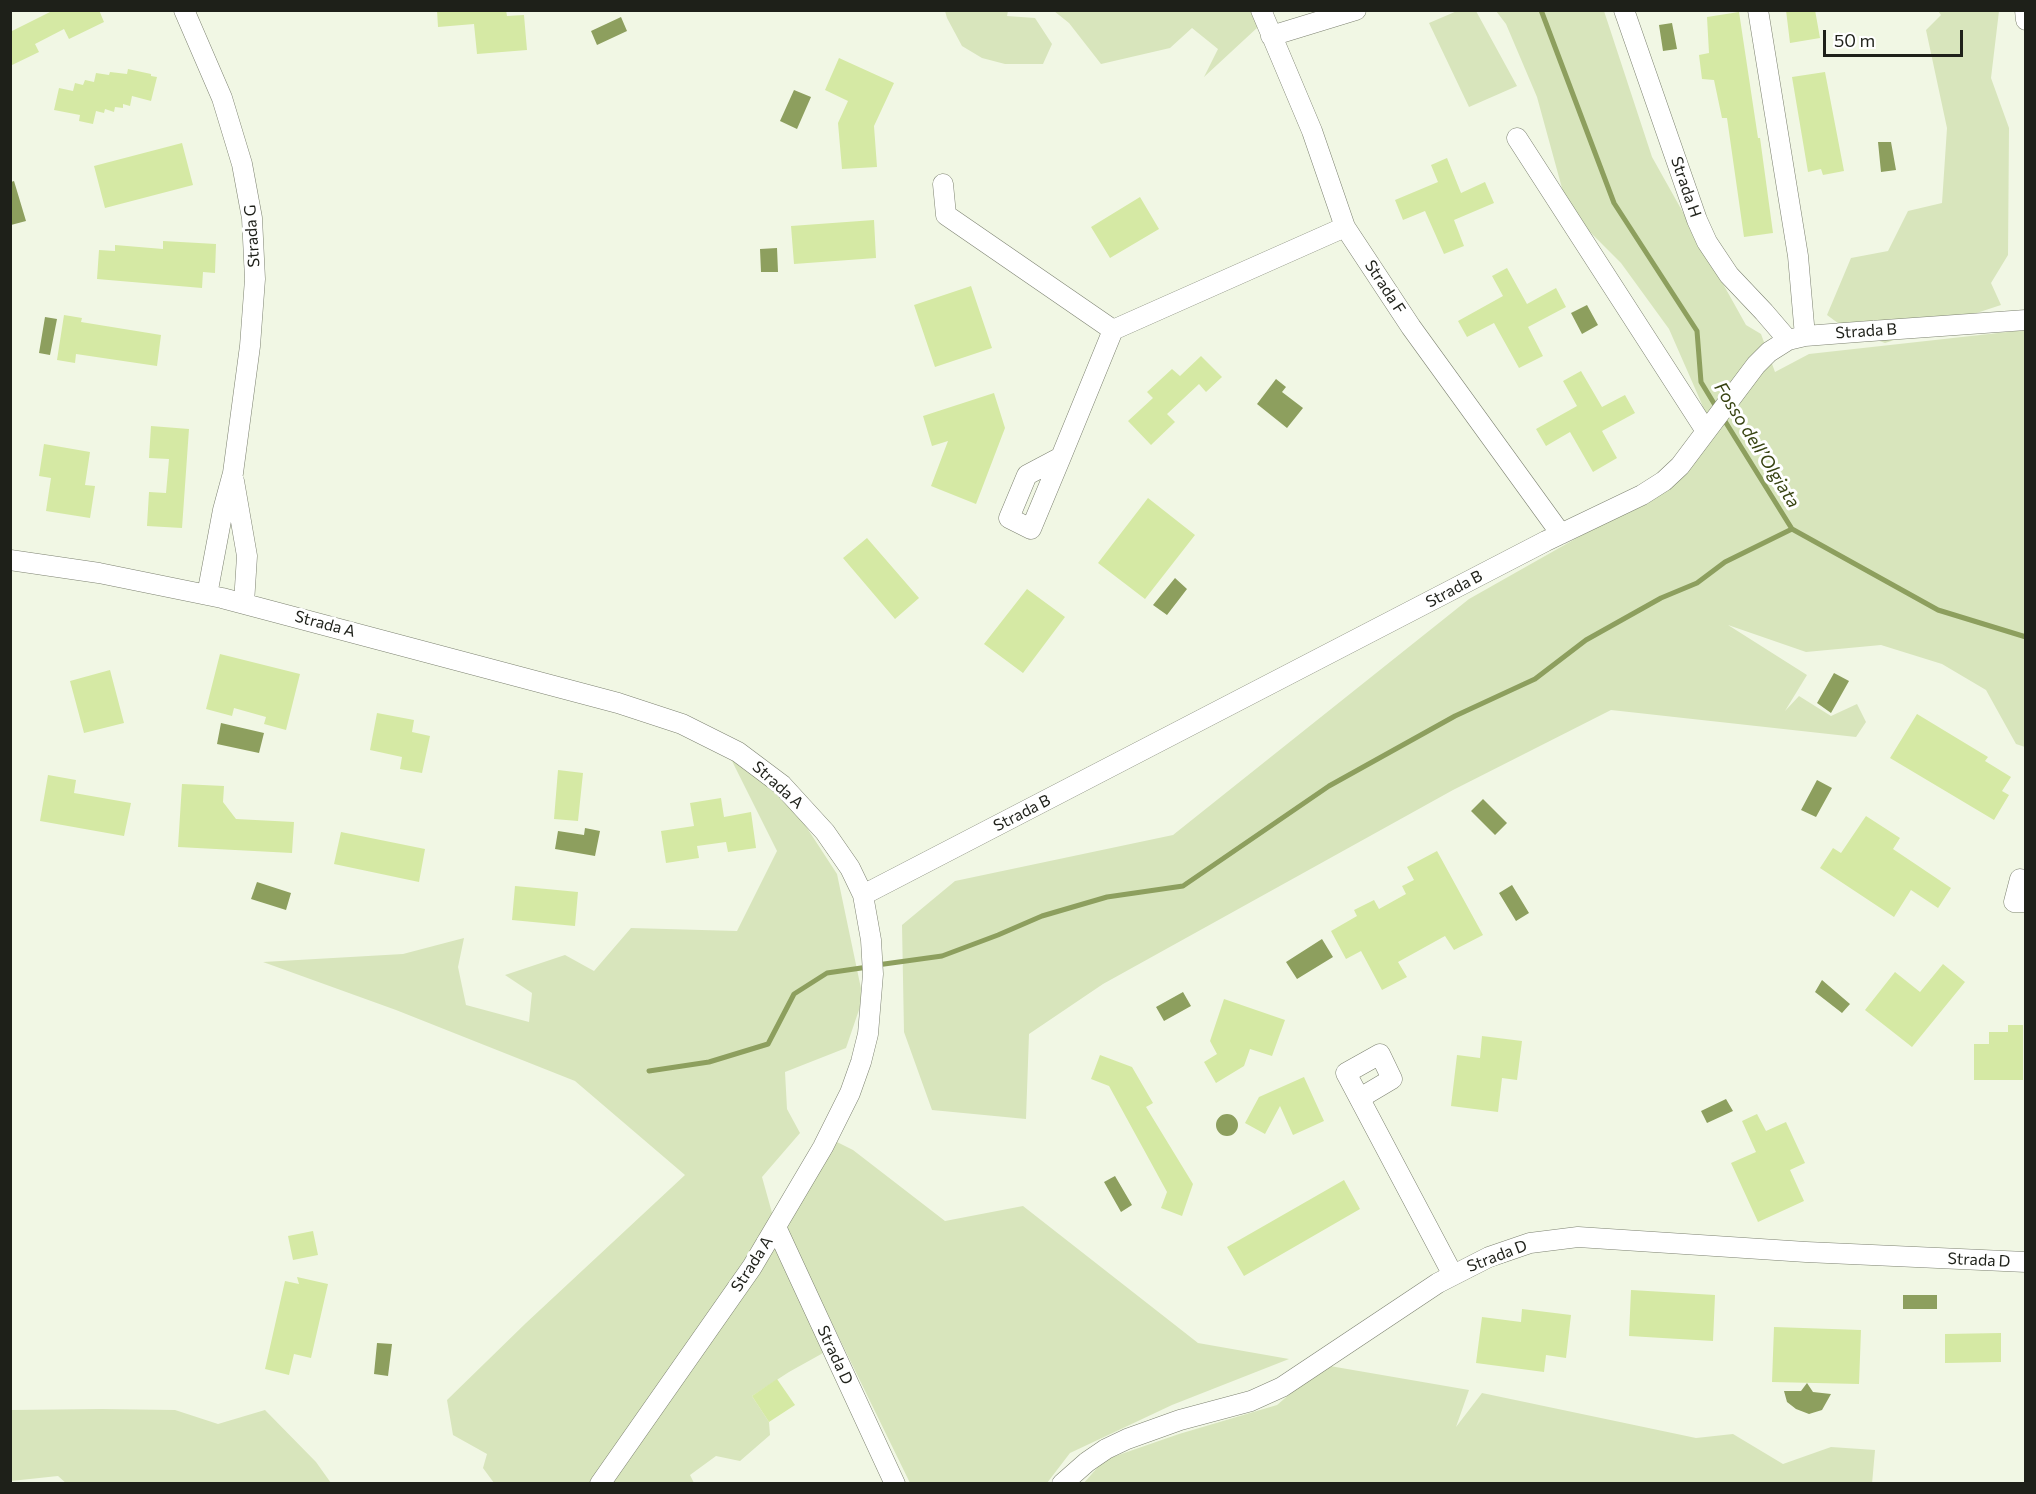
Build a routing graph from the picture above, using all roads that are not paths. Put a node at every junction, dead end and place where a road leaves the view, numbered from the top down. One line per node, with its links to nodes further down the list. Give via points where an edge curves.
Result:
1 (184, 10): 17 (street, Strada G, via 225,109 242,164 252,218 255,279)
2 (1261, 10): 8 (street, Strada F)
3 (1356, 10): 8 (street)
4 (1624, 10): 14 (street, Strada H, via 1707,242 1729,275)
5 (1758, 10): 14 (street, via 1798,256)
6 (2025, 10): 7 (street)
7 (2025, 20)
8 (1271, 36): 11 (street, Strada F, via 1312,131)
9 (1517, 138): 15 (street)
10 (943, 184): 13 (street, via 946,215)
11 (1345, 226): 13 (street); 18 (street, Strada F, via 1411,327)
12 (2025, 320): 14 (street, Strada B)
13 (1113, 330): 16 (street)
14 (1796, 338): 15 (street, Strada B, via 1778,345 1762,358)
15 (1715, 419): 18 (street, Strada B, via 1664,481)
16 (1061, 457)
17 (233, 473): 20 (street, Strada G); 21 (street, Strada G, via 246,550)
18 (1561, 534): 23 (street, Strada B)
19 (10, 560): 20 (street, Strada A)
20 (207, 595): 21 (street, Strada A)
21 (244, 603): 23 (street, Strada A, via 618,703 712,737 782,785 829,838)
22 (2025, 880): 24 (street, via 2020,879 2014,902)
23 (864, 895): 26 (street, Strada A, via 873,966 868,1034 861,1062 823,1147)
24 (2025, 902)
25 (1360, 1098): 25 (street, via 1392,1079 1380,1054 1346,1073); 28 (street)
26 (776, 1227): 29 (street, Strada A); 30 (street, Strada D)
27 (2025, 1262): 28 (street, Strada D, via 1578,1237 1507,1249)
28 (1453, 1275): 31 (street, Strada D, via 1282,1387 1251,1401 1127,1439 1087,1462)
29 (600, 1484)
30 (895, 1484)
31 (1062, 1484)

